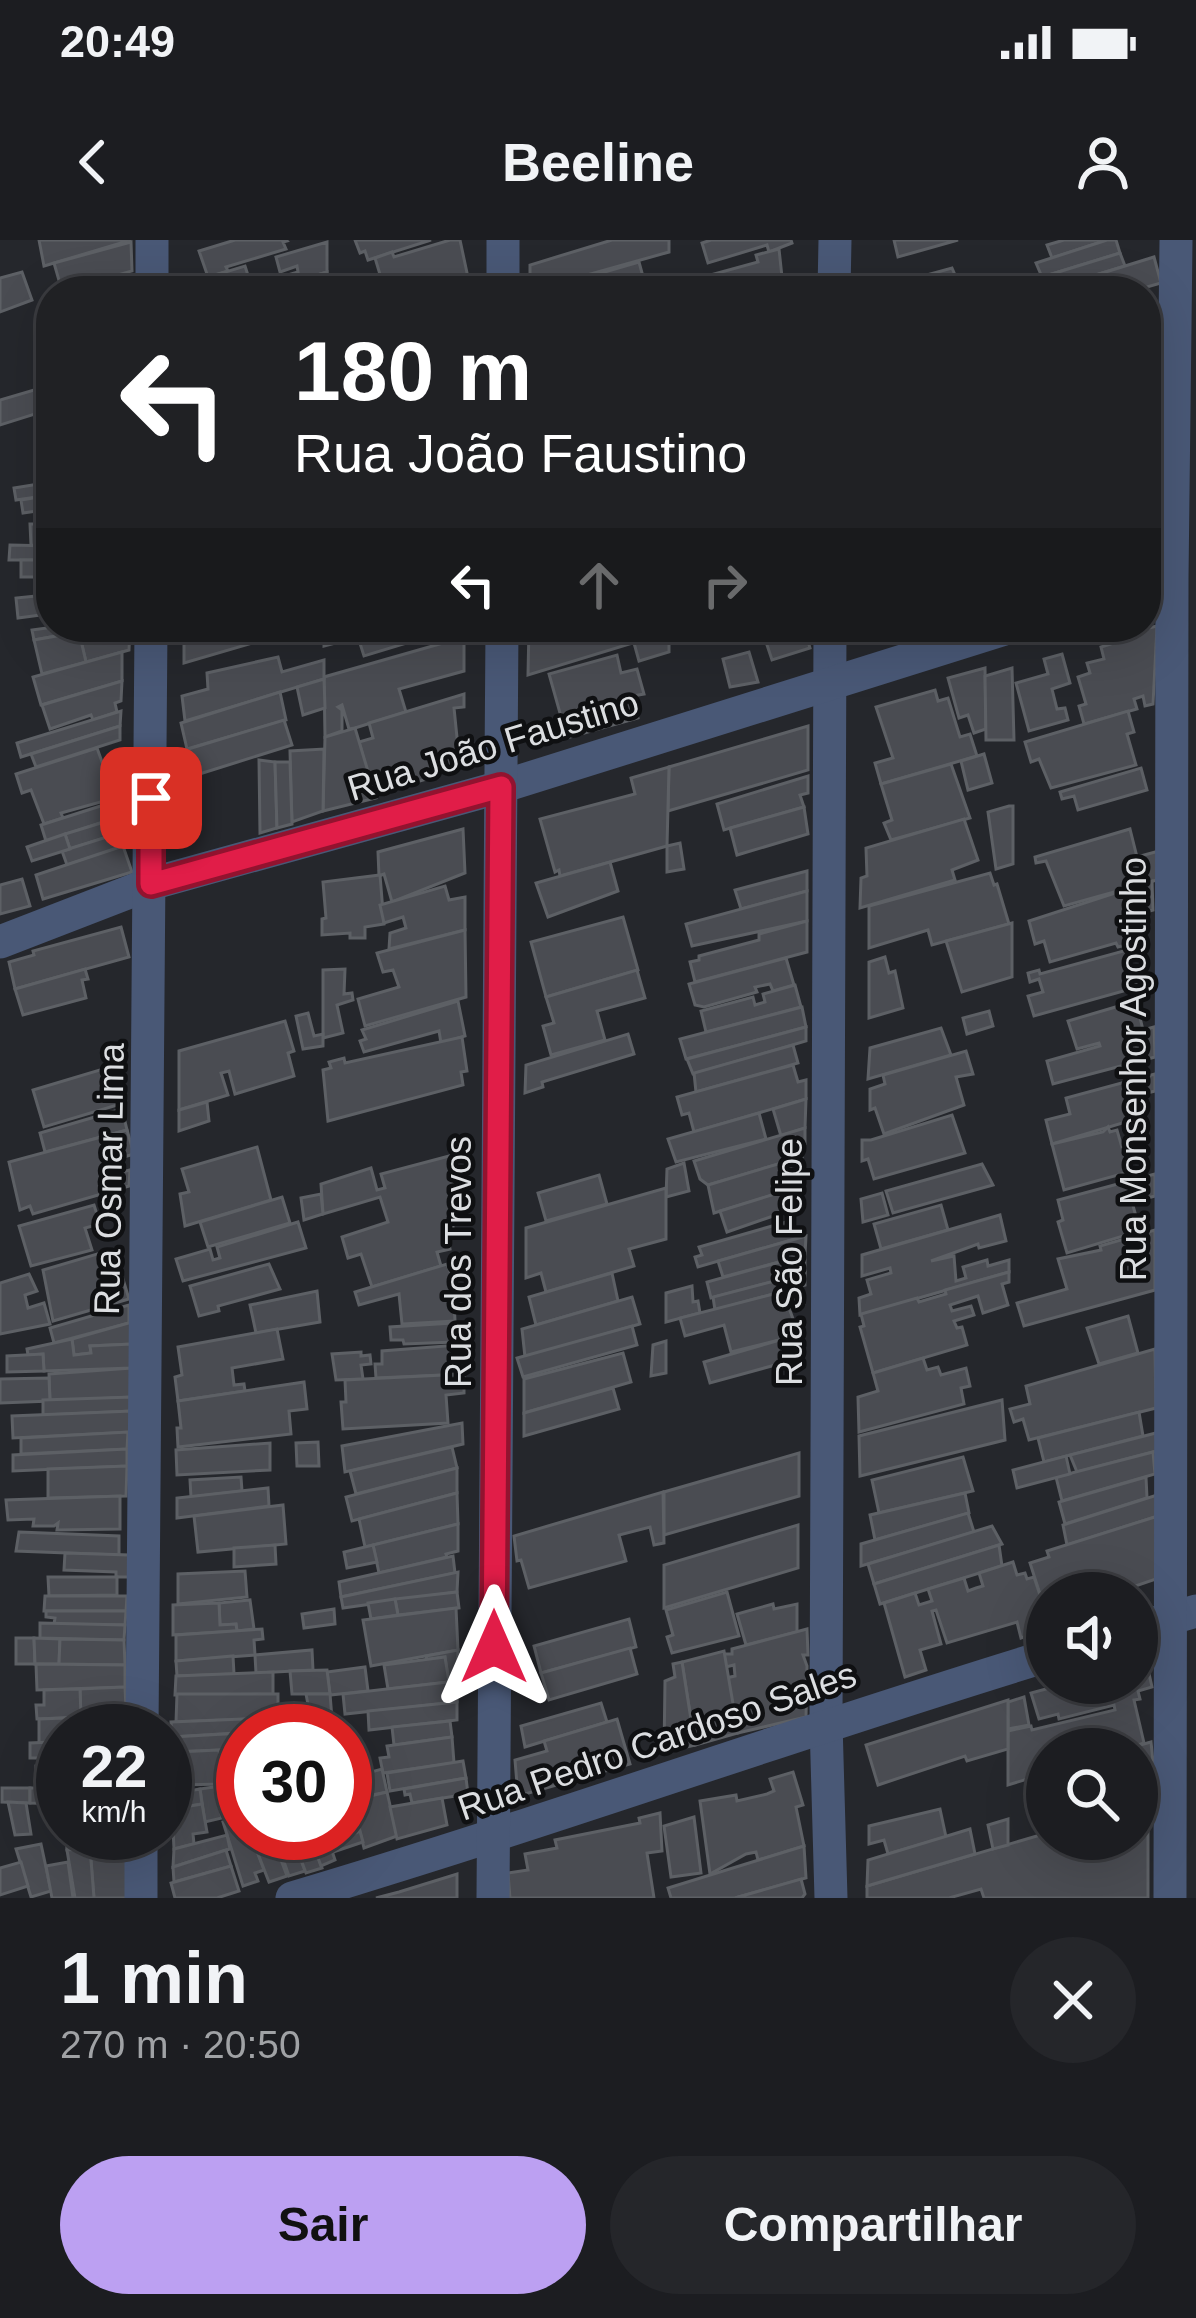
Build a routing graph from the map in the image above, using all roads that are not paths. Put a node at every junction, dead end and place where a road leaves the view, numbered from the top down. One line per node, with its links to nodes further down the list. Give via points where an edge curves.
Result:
1 (152, 240): 5 (street)
2 (503, 240): 6 (street)
3 (835, 240): 7 (street)
4 (1176, 240): 8 (street, Rua Monsenhor Agostinho)
5 (152, 276)
6 (503, 276)
7 (834, 276)
8 (1171, 579): 17 (street, Rua Monsenhor Agostinho)
9 (151, 642): 15 (street, Rua Osmar Lima)
10 (502, 642): 14 (street, Rua dos Trevos)
11 (830, 642): 13 (street, Rua São Felipe)
12 (961, 642): 13 (street, Rua João Faustino)
13 (829, 682): 14 (street, Rua João Faustino); 20 (street, Rua São Felipe)
14 (501, 787): 15 (street, Rua João Faustino); 21 (street, Rua dos Trevos)
15 (151, 884): 16 (street, Rua João Faustino); 19 (street, Rua Osmar Lima)
16 (0, 942)
17 (1184, 1614): 27 (street, Rua Monsenhor Agostinho)
18 (1026, 1662): 20 (street, Rua Pedro Cardoso Sales)
19 (142, 1704)
20 (826, 1723): 21 (street, Rua Pedro Cardoso Sales); 26 (street, Rua São Felipe)
21 (493, 1838): 24 (street, Rua Pedro Cardoso Sales); 25 (street, Rua dos Trevos)
22 (141, 1860): 23 (street)
23 (141, 1898)
24 (292, 1898)
25 (493, 1898)
26 (830, 1898)
27 (1170, 1898)

